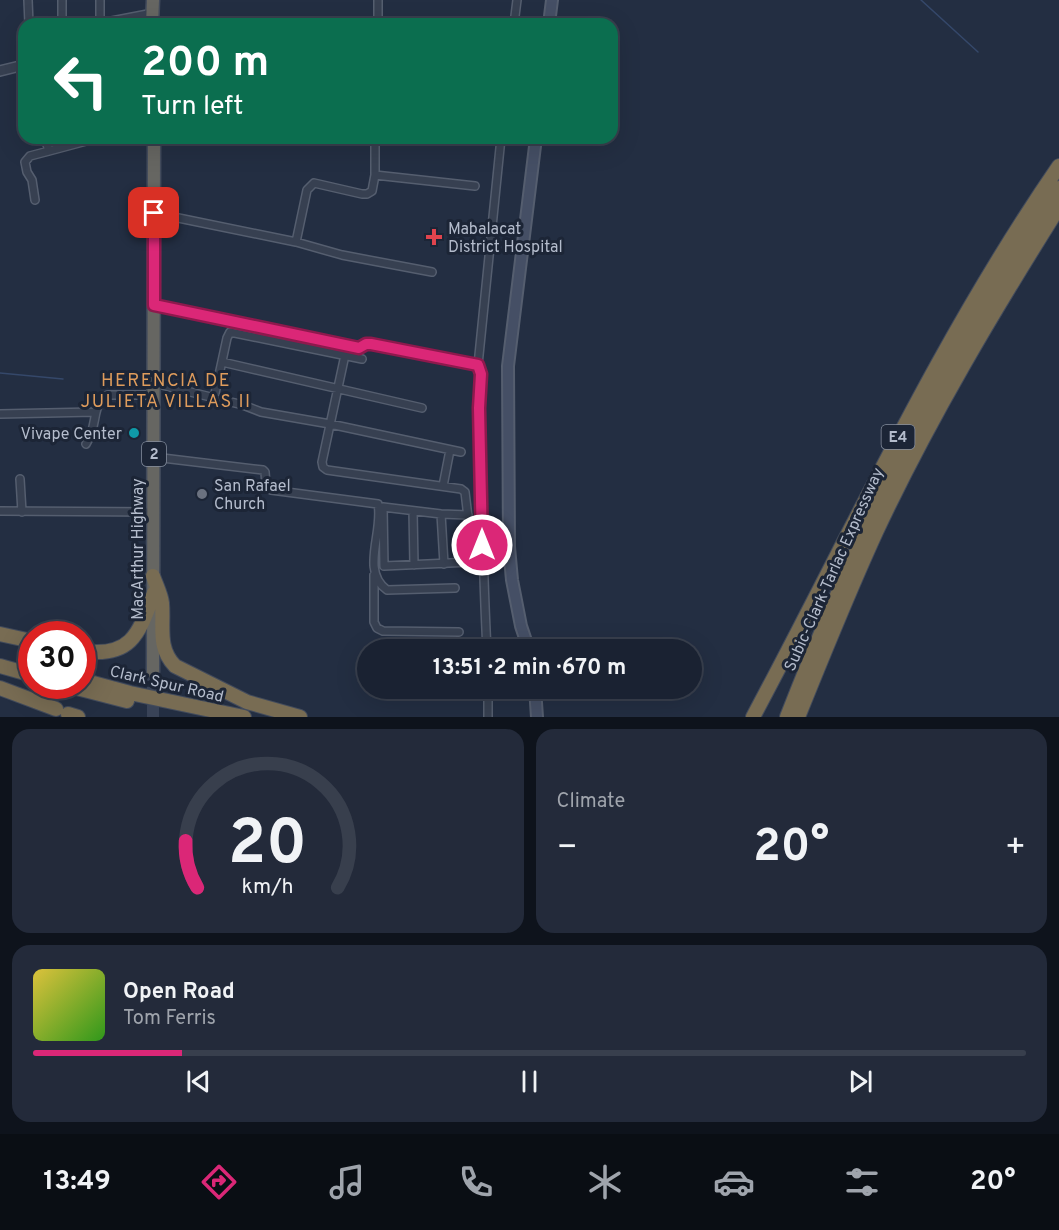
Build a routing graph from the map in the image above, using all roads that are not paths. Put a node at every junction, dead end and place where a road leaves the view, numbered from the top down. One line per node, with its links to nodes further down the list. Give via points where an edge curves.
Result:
1 (28, 0): 8 (street)
2 (62, 0): 9 (street)
3 (100, 0): 10 (street)
4 (153, 0): 11 (highway)
5 (378, 0): 12 (street)
6 (517, 0): 13 (street)
7 (552, 0): 14 (main road)
8 (28, 18)
9 (62, 18)
10 (98, 18)
11 (152, 18)
12 (379, 18)
13 (515, 18)
14 (550, 18)
15 (18, 66): 16 (street)
16 (0, 71)
17 (47, 144): 23 (street)
18 (75, 144): 23 (street)
19 (154, 144): 30 (highway, MacArthur Highway / 2)
20 (375, 144): 25 (street)
21 (500, 144): 37 (street)
22 (535, 144): 67 (main road, via 507,375 508,547)
23 (49, 151): 28 (street, via 30,156 25,162)
24 (1059, 166): 85 (highway, E4, via 951,339)
25 (375, 175): 26 (street); 31 (street, via 372,191 367,194 311,184)
26 (475, 186)
27 (1059, 188): 86 (highway, Subic-Clark-Tarlac Expressway / E4, via 961,347 888,486)
28 (35, 200)
29 (1059, 207): 87 (highway, Subic-Clark-Tarlac Expressway / E4, via 971,351 903,479 876,532)
30 (154, 213): 31 (street); 33 (highway, MacArthur Highway / 2)
31 (296, 242): 32 (street)
32 (432, 272)
33 (154, 305): 37 (street, via 359,348 371,344); 38 (highway, MacArthur Highway / 2)
34 (345, 355): 35 (street); 36 (street, via 230,332); 39 (street)
35 (362, 358)
36 (222, 363): 39 (street); 40 (street)
37 (478, 365): 66 (street)
38 (154, 389): 40 (street); 42 (street, via 108,395); 48 (highway, MacArthur Highway / 2)
39 (337, 390): 41 (street); 44 (street)
40 (214, 399): 44 (street)
41 (422, 408)
42 (94, 412): 43 (street); 45 (street, via 95,424)
43 (0, 414)
44 (330, 424): 46 (street); 50 (street, via 322,462 327,470)
45 (86, 444)
46 (450, 450): 47 (street); 50 (street)
47 (461, 452)
48 (154, 457): 54 (highway, MacArthur Highway / 2); 59 (street, via 263,470 270,490 378,504)
49 (20, 479): 53 (street)
50 (443, 486): 56 (street, via 464,490)
51 (0, 511): 53 (street)
52 (413, 511): 55 (street); 58 (street); 58 (street, via 382,508 382,560 385,566)
53 (22, 512): 54 (street)
54 (154, 512): 60 (highway, MacArthur Highway / 2)
55 (441, 514): 56 (street); 57 (street)
56 (468, 515): 57 (street, via 473,559 469,563)
57 (444, 564): 58 (street)
58 (414, 565)
59 (374, 572): 61 (street, via 387,590); 63 (street, via 377,628)
60 (153, 576): 62 (highway, MacArthur Highway / 2); 82 (highway, via 162,601 163,647 175,666 253,704)
61 (455, 588)
62 (154, 593): 68 (highway, via 140,630 129,643 109,652); 73 (highway, MacArthur Highway / 2)
63 (459, 632)
64 (0, 634): 65 (highway)
65 (18, 638)
66 (486, 639)
67 (525, 639)
68 (96, 652)
69 (0, 657): 70 (highway)
70 (18, 662)
71 (0, 666): 72 (highway)
72 (18, 671)
73 (153, 672)
74 (96, 684): 81 (highway, Clark Spur Road)
75 (0, 688): 79 (highway)
76 (96, 693): 80 (highway, Clark Spur Road)
77 (488, 699): 83 (street)
78 (536, 699): 84 (main road)
79 (67, 713)
80 (204, 717)
81 (244, 717)
82 (300, 717)
83 (488, 717)
84 (537, 717)
85 (753, 717)
86 (787, 717)
87 (798, 717)

